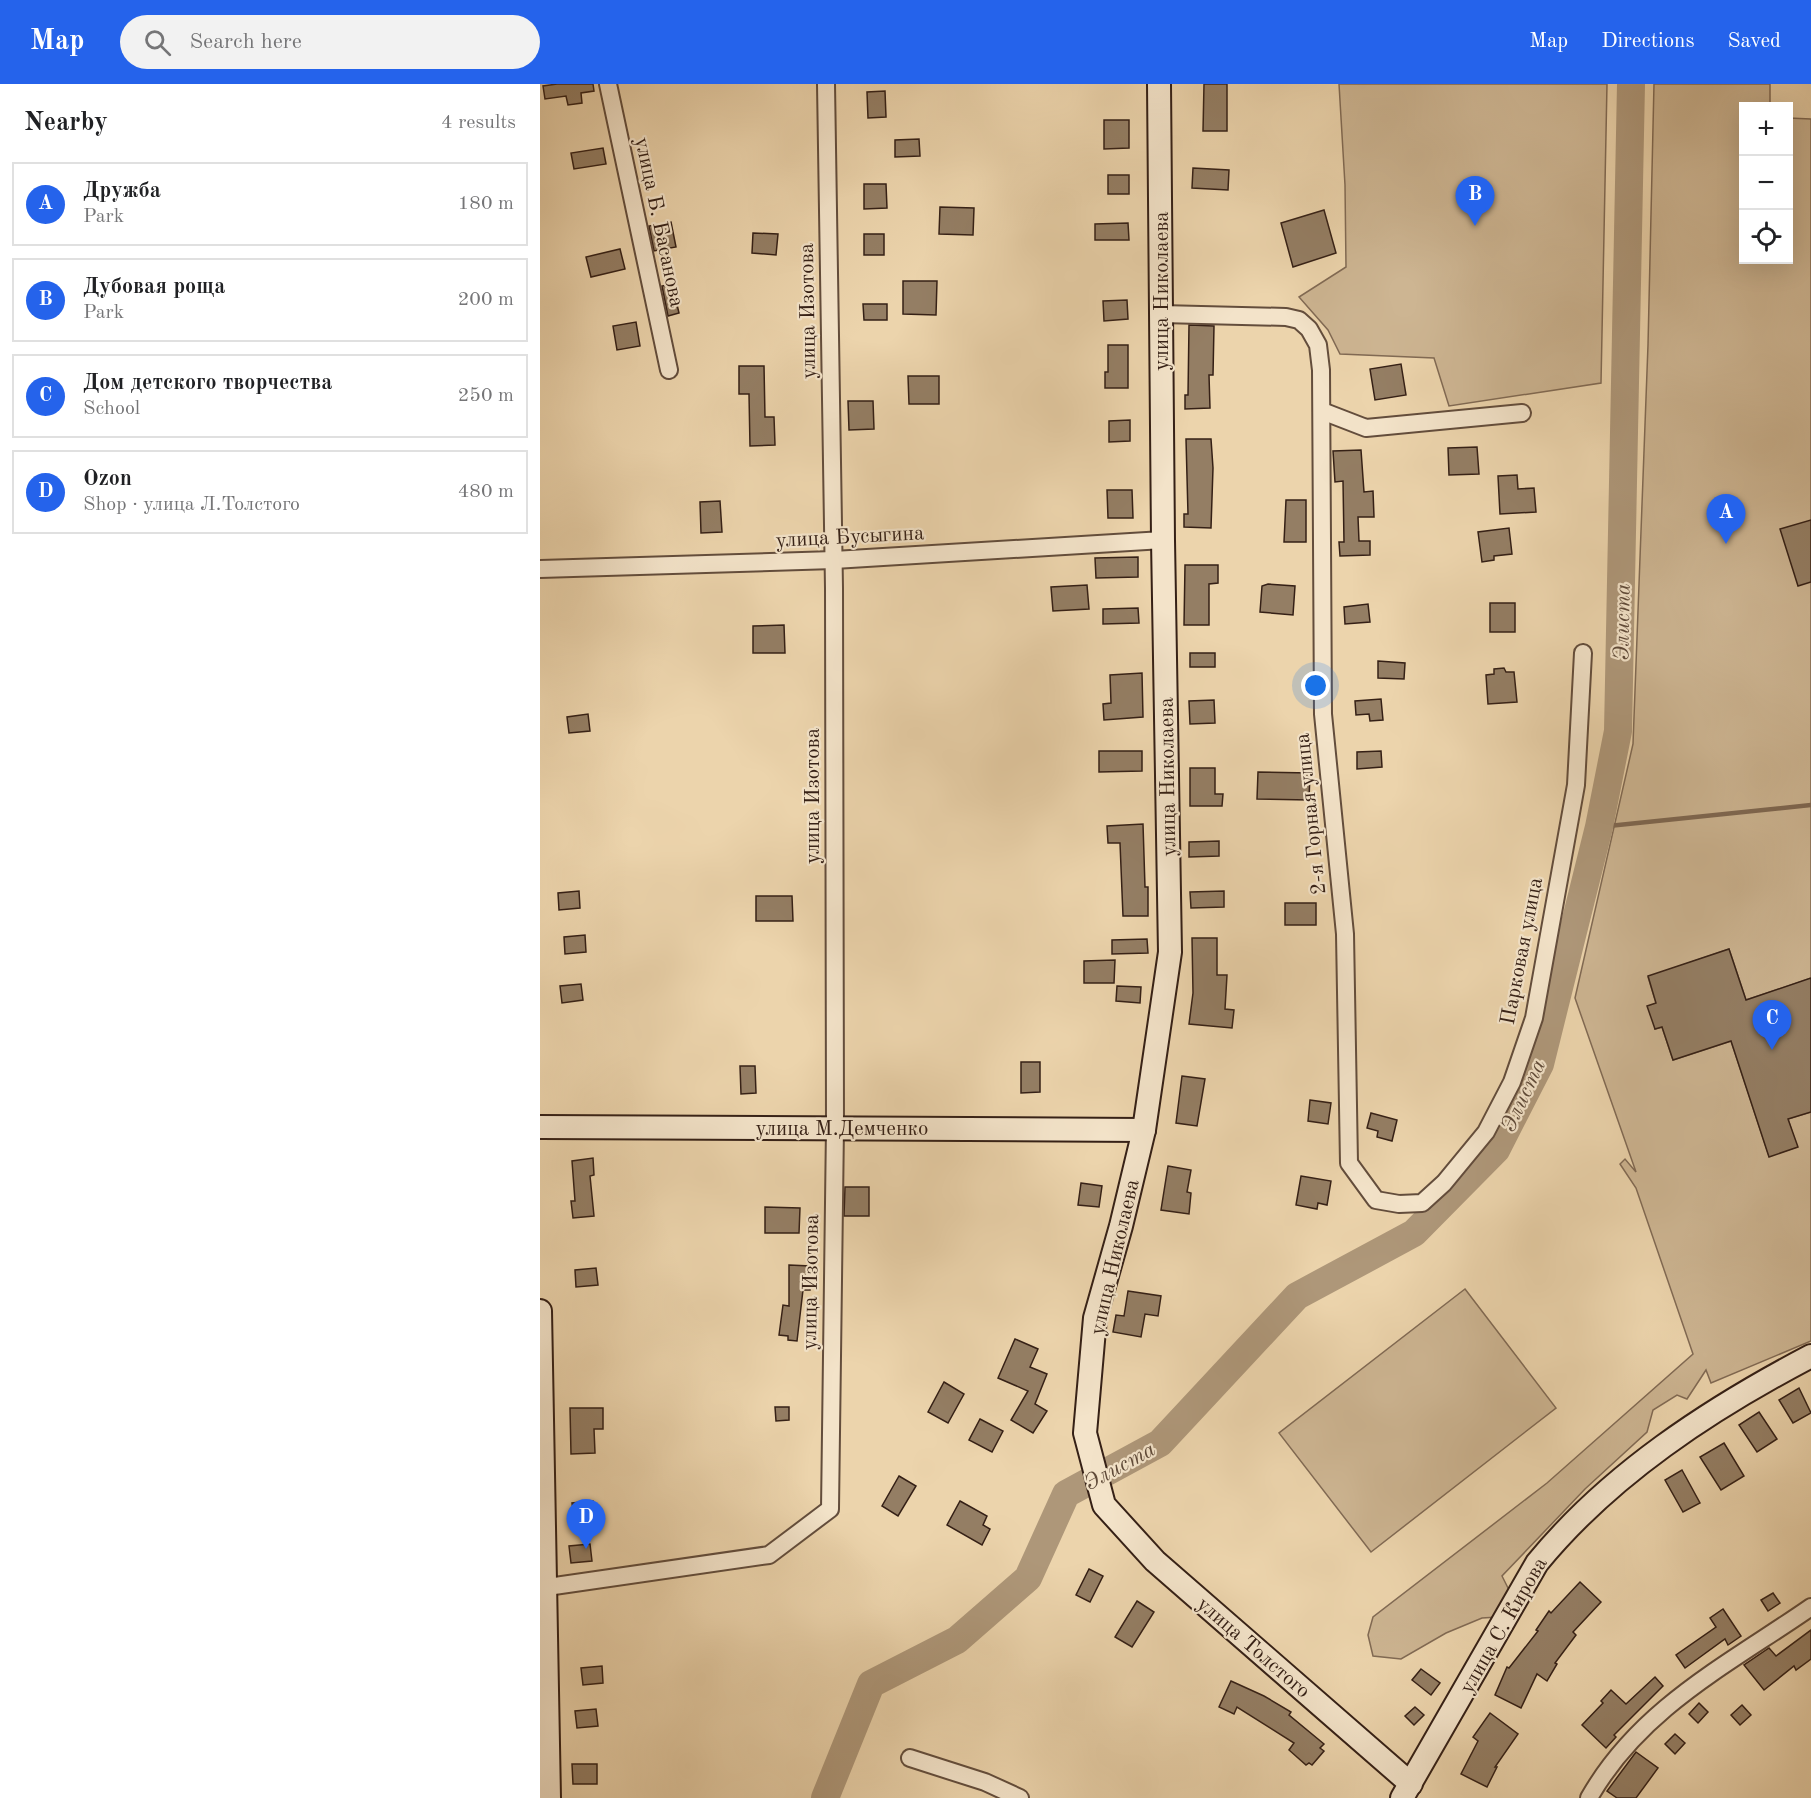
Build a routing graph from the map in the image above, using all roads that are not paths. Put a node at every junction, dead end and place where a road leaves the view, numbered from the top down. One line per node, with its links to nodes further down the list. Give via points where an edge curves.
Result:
1 (608, 84): 5 (street, улица Б. Басанова)
2 (826, 84): 9 (street, улица Изотова)
3 (1159, 84): 4 (street, улица Николаева)
4 (1161, 314): 6 (street, 2-я Горная улица, via 1299,320 1318,345); 8 (street, улица Николаева)
5 (669, 370)
6 (1322, 411): 7 (street, via 1366,428); 15 (street, 2-я Горная улица, via 1323,714 1345,934 1349,1163 1376,1200)
7 (1522, 412)
8 (1162, 540): 9 (street, улица Бусыгина); 14 (street, улица Николаева, via 1170,952)
9 (834, 560): 10 (street, улица Бусыгина); 13 (street, улица Изотова)
10 (540, 570)
11 (1583, 653): 15 (street, Парковая улица, via 1576,785 1534,1018 1512,1082 1486,1132 1422,1203)
12 (540, 1127): 13 (street, улица М.Демченко)
13 (835, 1127): 14 (street, улица М.Демченко); 19 (street, улица Изотова, via 830,1509 769,1555)
14 (1144, 1130): 18 (street, улица Николаева, via 1095,1318 1085,1433)
15 (1398, 1204)
16 (540, 1311): 19 (street)
17 (1811, 1356): 22 (street, улица С. Кирова, via 1681,1434 1611,1487 1561,1534 1537,1563)
18 (1104, 1505): 22 (street, улица Толстого, via 1155,1561)
19 (542, 1587): 24 (street)
20 (1811, 1607): 25 (street, via 1686,1690 1658,1714 1609,1767)
21 (910, 1758): 23 (street, via 985,1782)
22 (1406, 1791)
23 (1013, 1797)
24 (549, 1798)
25 (1590, 1798)

